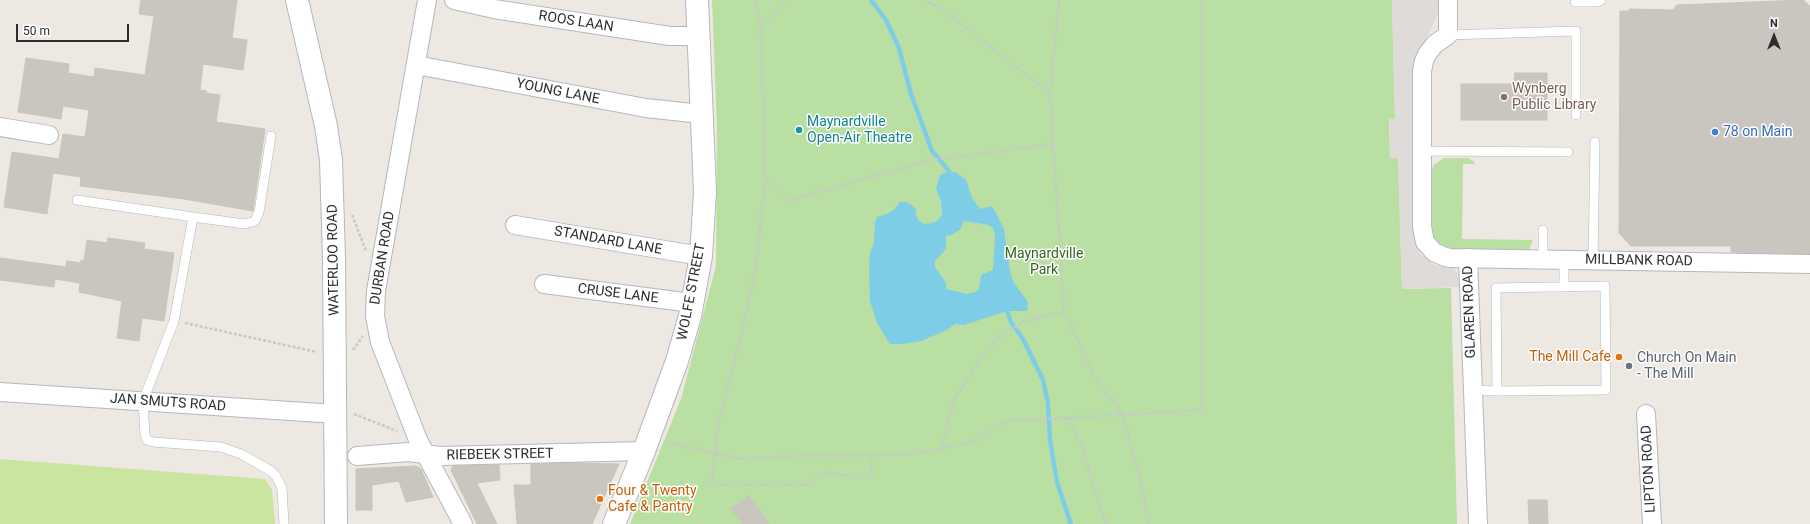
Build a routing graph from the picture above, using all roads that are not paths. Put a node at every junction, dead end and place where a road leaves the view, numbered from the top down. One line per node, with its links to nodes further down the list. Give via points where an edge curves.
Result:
1 (297, 0): 36 (street, WATERLOO ROAD, via 326,126 331,160)
2 (427, 0): 10 (street, DURBAN ROAD)
3 (454, 0): 9 (street, ROOS LAAN, via 494,9 670,36)
4 (697, 0): 9 (street, WOLFE STREET)
5 (1448, 0): 8 (street)
6 (1601, 0): 7 (lane)
7 (1575, 2)
8 (1448, 35): 12 (lane, via 1576,31); 17 (street, GLAREN ROAD, via 1435,44 1422,66)
9 (698, 36): 11 (street, WOLFE STREET)
10 (416, 65): 11 (street, YOUNG LANE, via 646,108); 39 (street, DURBAN ROAD, via 376,291 375,316 380,342)
11 (701, 114): 23 (street, WOLFE STREET, via 705,192)
12 (1576, 115)
13 (0, 127): 14 (street)
14 (49, 135)
15 (270, 136): 20 (lane, via 259,212 255,220 245,224)
16 (1595, 142): 27 (lane)
17 (1422, 151): 18 (lane); 24 (street, GLAREN ROAD, via 1422,228 1425,242 1439,255)
18 (1568, 152)
19 (77, 200): 20 (lane)
20 (193, 217): 35 (lane, via 174,321)
21 (515, 225): 23 (street, STANDARD LANE)
22 (1543, 230): 25 (lane)
23 (701, 256): 31 (street, WOLFE STREET)
24 (1468, 258): 25 (street, MILLBANK ROAD); 32 (street, GLAREN ROAD)
25 (1543, 260): 26 (street, MILLBANK ROAD)
26 (1564, 260): 27 (street, MILLBANK ROAD); 30 (lane)
27 (1593, 260): 28 (street, MILLBANK ROAD)
28 (1810, 264)
29 (544, 284): 31 (street, CRUSE LANE)
30 (1564, 287): 33 (lane, via 1496,288); 33 (lane, via 1605,286 1606,390)
31 (692, 303): 38 (street, WOLFE STREET)
32 (1474, 390): 33 (lane); 45 (street, GLAREN ROAD)
33 (1497, 391)
34 (0, 392): 35 (street, JAN SMUTS ROAD)
35 (143, 402): 36 (street, JAN SMUTS ROAD); 41 (lane, via 145,435 148,440 222,447 241,454 271,471 282,488)
36 (343, 414): 42 (street, WATERLOO ROAD)
37 (1646, 414): 46 (street, LIPTON ROAD)
38 (652, 446): 39 (street, RIEBEEK STREET); 44 (street, WOLFE STREET)
39 (426, 455): 40 (street, RIEBEEK STREET, via 409,452); 43 (street, DURBAN ROAD)
40 (357, 456)
41 (284, 524)
42 (336, 524)
43 (463, 524)
44 (614, 524)
45 (1478, 524)
46 (1652, 524)

